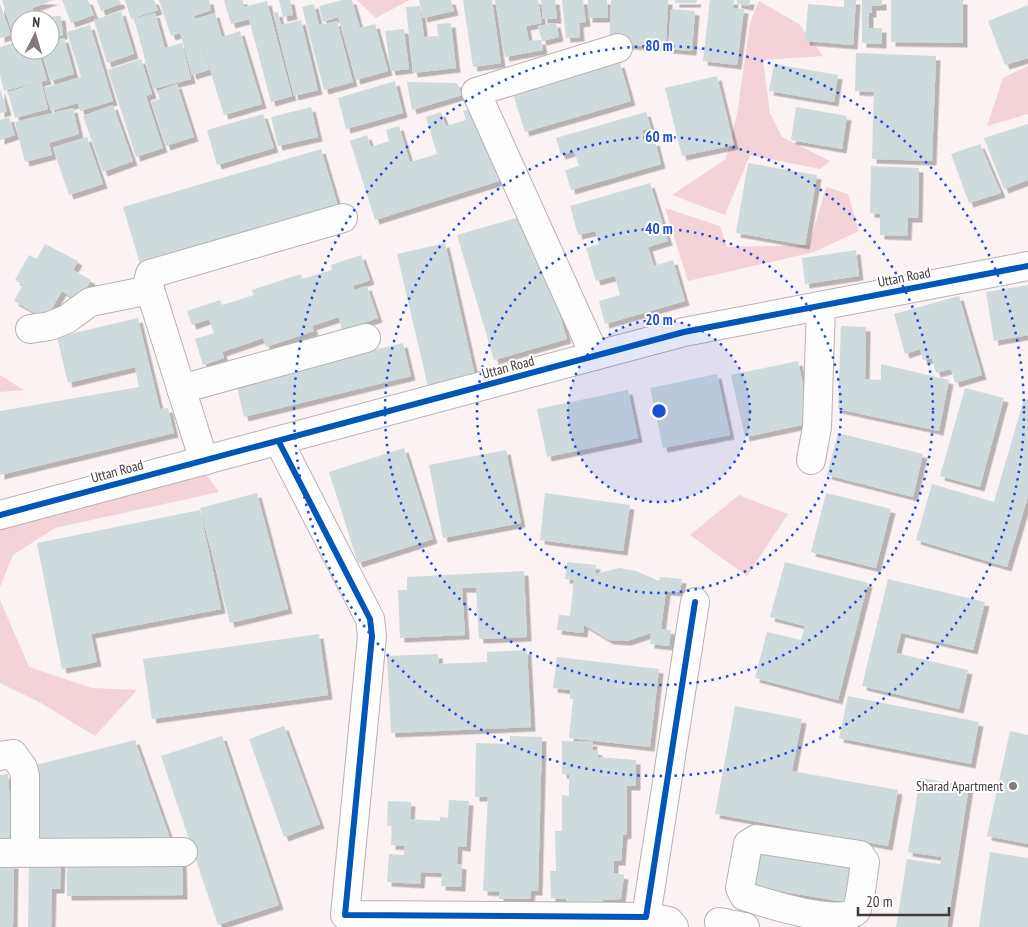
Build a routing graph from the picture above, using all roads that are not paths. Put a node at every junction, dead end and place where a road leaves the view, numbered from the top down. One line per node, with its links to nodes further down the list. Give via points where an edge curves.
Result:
1 (618, 48): 8 (street, via 476,92)
2 (343, 218): 4 (street, via 150,274)
3 (1028, 266): 5 (street, Uttan Road)
4 (150, 290): 6 (street, via 90,302 66,319); 9 (street)
5 (822, 306): 8 (street, Uttan Road, via 684,332); 11 (street, via 817,428)
6 (30, 329)
7 (366, 338): 9 (street)
8 (595, 356): 10 (street, Uttan Road)
9 (181, 388): 12 (street)
10 (279, 442): 12 (street, Uttan Road); 19 (street, via 370,619 372,636)
11 (811, 460)
12 (204, 462): 13 (street, Uttan Road)
13 (0, 515)
14 (695, 602): 18 (street)
15 (0, 756): 16 (street, via 13,754 23,768)
16 (13, 852): 17 (street)
17 (183, 852)
18 (646, 917): 20 (street); 22 (street, via 669,921)
19 (343, 921): 20 (street)
20 (608, 921)
21 (822, 925): 21 (street, via 847,920 856,911 865,862 860,855 756,838 748,844 740,888 744,896)
22 (674, 927)

